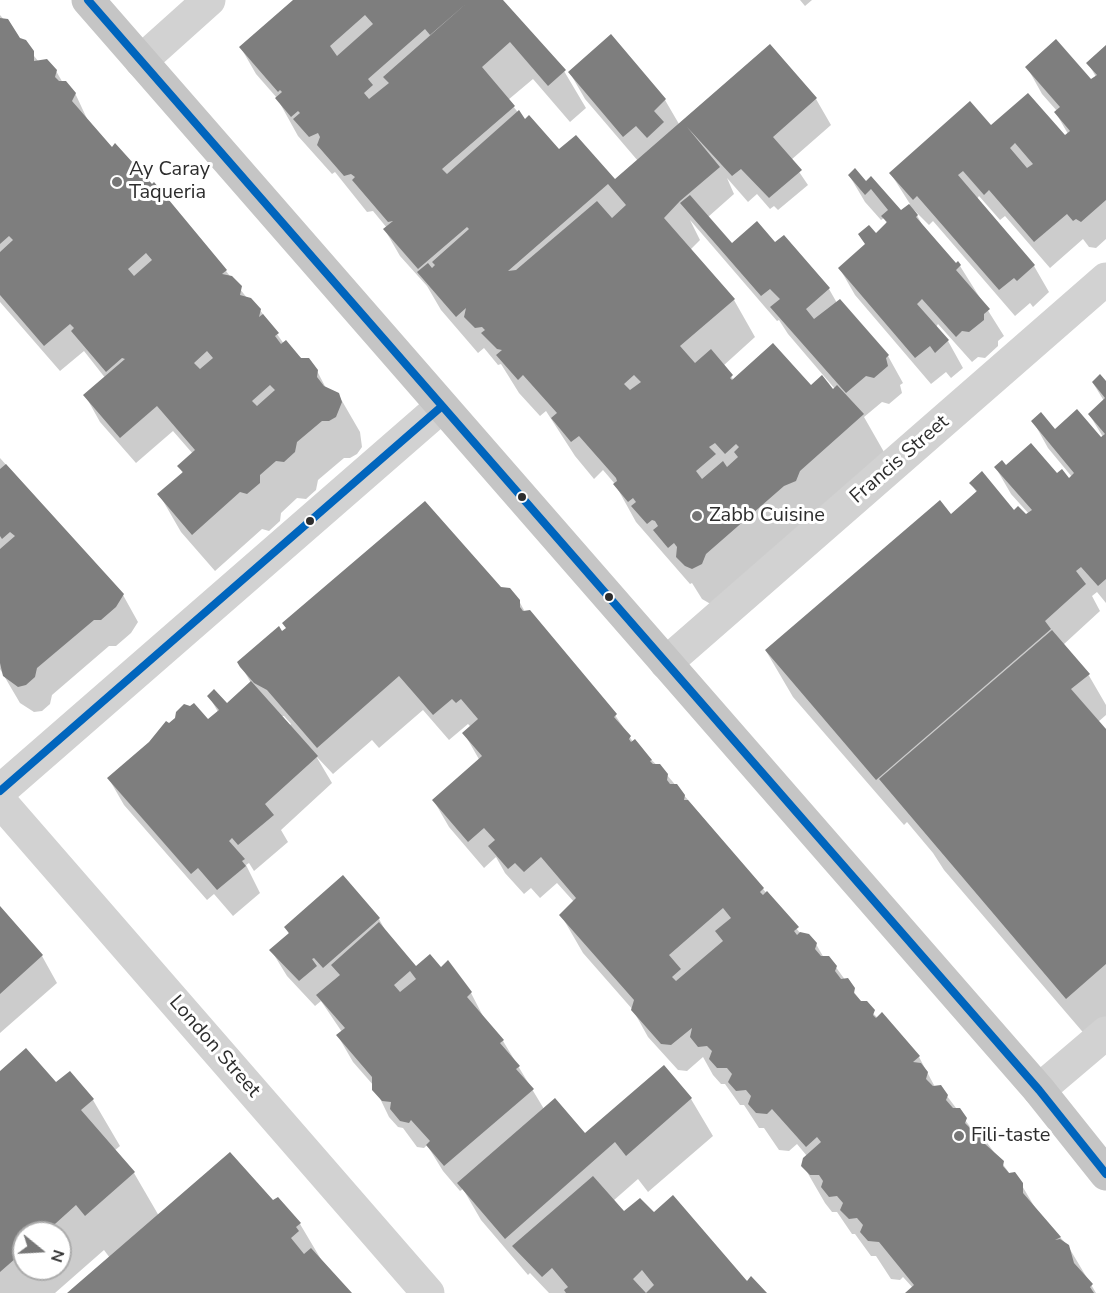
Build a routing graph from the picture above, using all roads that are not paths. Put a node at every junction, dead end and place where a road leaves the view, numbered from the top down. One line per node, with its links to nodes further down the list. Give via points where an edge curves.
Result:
1 (88, 0): 3 (main road)
2 (209, 0): 3 (street)
3 (141, 60): 5 (main road)
4 (1106, 279): 6 (street, Francis Street)
5 (441, 408): 6 (main road); 7 (street)
6 (666, 663): 10 (main road)
7 (0, 791)
8 (0, 801): 12 (street, London Street)
9 (1106, 1033): 10 (street)
10 (1039, 1090): 11 (main road)
11 (1106, 1174)
12 (428, 1293)

